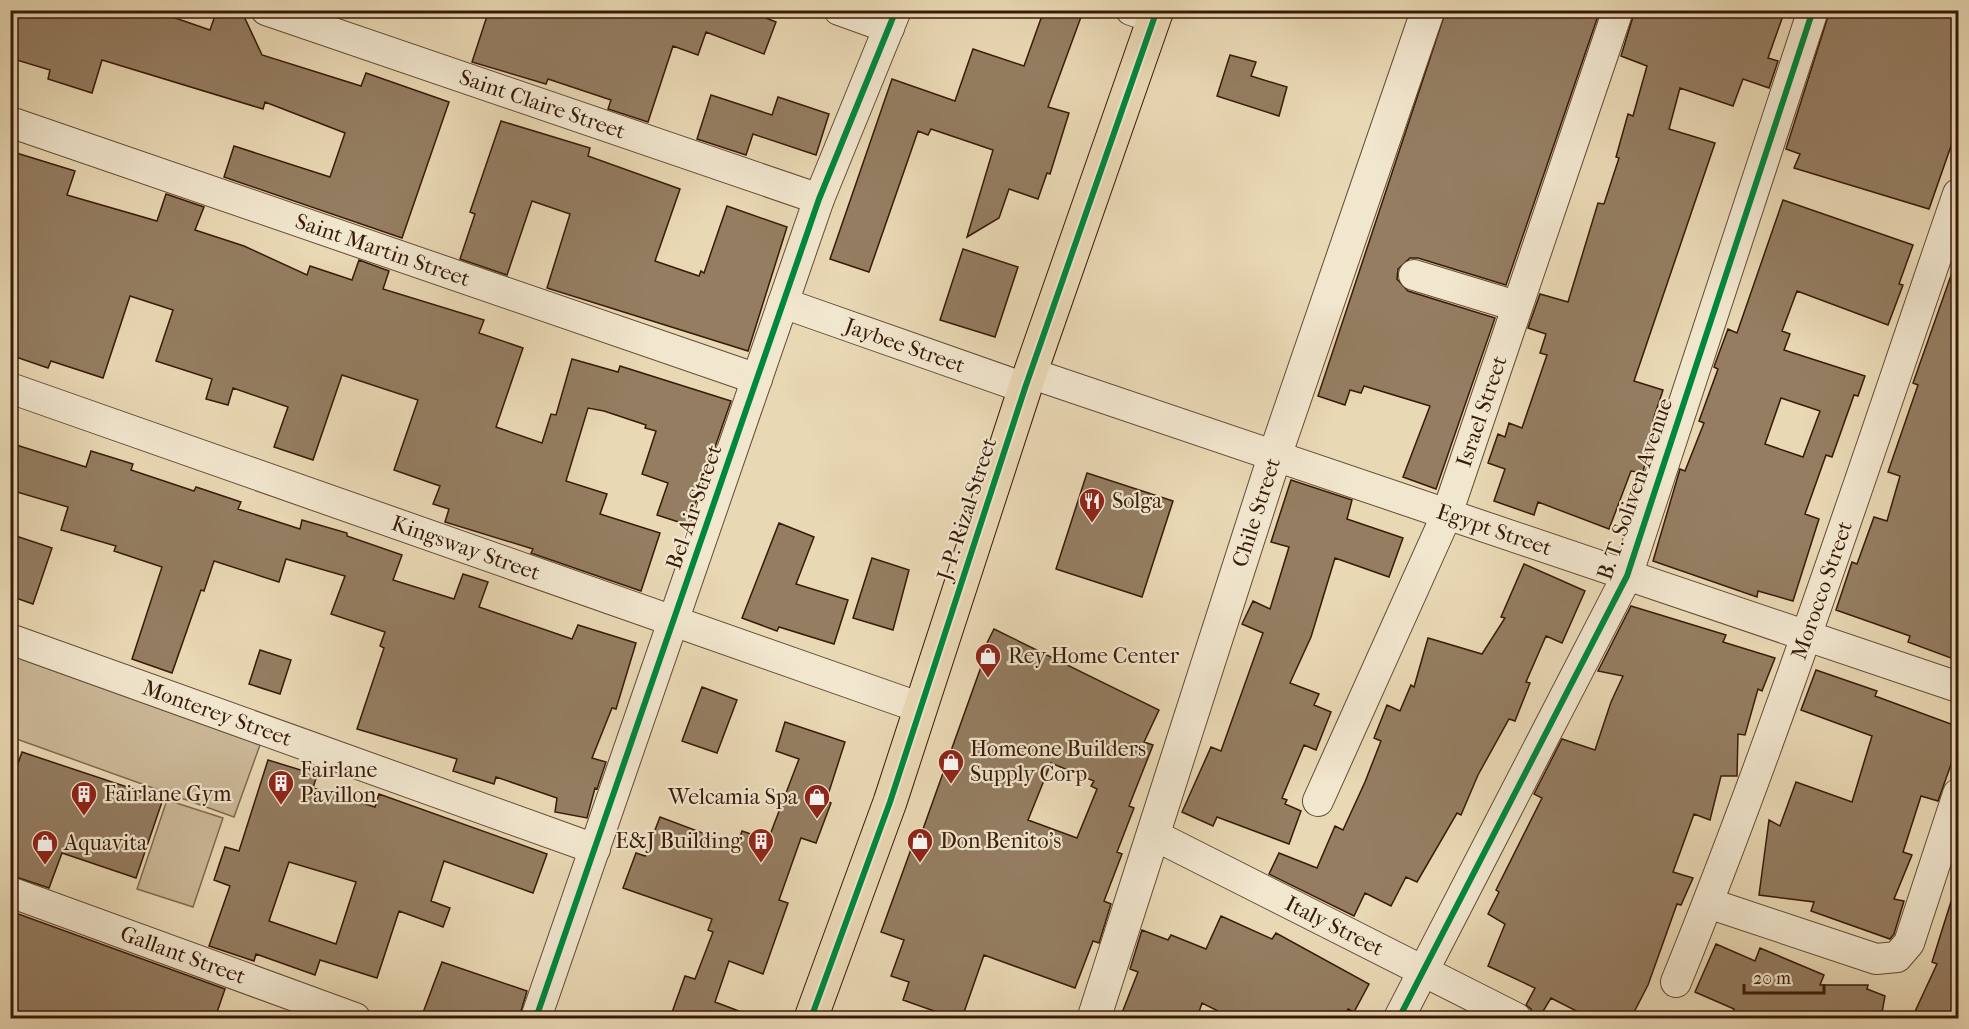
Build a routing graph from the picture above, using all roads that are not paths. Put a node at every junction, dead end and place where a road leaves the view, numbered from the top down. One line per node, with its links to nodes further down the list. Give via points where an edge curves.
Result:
1 (266, 10): 10 (street, Saint Claire Street)
2 (839, 10): 7 (street)
3 (1428, 10): 17 (street, Chile Street)
4 (1618, 10): 13 (street, Israel Street)
5 (1813, 10): 19 (street, B. T. Soliven Avenue)
6 (1147, 13): 15 (main road, J. P. Rizal Street)
7 (892, 19): 10 (street, Bel-Air Street)
8 (10, 122): 14 (street, Saint Martin Street)
9 (1959, 194): 21 (street, Morocco Street)
10 (819, 199): 12 (street, Bel-Air Street)
11 (1414, 275): 13 (street)
12 (783, 303): 14 (street, Bel-Air Street); 15 (street, Jaybee Street)
13 (1516, 306): 18 (street, Israel Street)
14 (757, 379): 20 (street, Bel-Air Street)
15 (1028, 380): 17 (street, Egypt Street); 24 (main road, J. P. Rizal Street)
16 (10, 388): 20 (street, Kingsway Street)
17 (1275, 455): 18 (street, Egypt Street); 27 (street, Chile Street)
18 (1447, 514): 19 (street, Egypt Street); 26 (street, Israel Street)
19 (1627, 576): 21 (street, Egypt Street); 31 (street, B. T. Soliven Avenue)
20 (674, 621): 24 (street, Kingsway Street); 28 (street, Bel-Air Street)
21 (1806, 635): 23 (street, Egypt Street); 30 (street, Morocco Street)
22 (10, 639): 28 (street, Monterey Street)
23 (1959, 687)
24 (921, 708): 35 (main road, J. P. Rizal Street)
25 (1959, 794): 30 (street, via 1909,943 1897,957 1876,959)
26 (1318, 801)
27 (1154, 835): 31 (street, Italy Street); 36 (street, Chile Street)
28 (595, 849): 34 (street, Bel-Air Street)
29 (10, 892): 33 (street, Gallant Street)
30 (1708, 903): 32 (street, Morocco Street)
31 (1423, 973): 37 (street, B. T. Soliven Avenue); 38 (street, Italy Street)
32 (1676, 982)
33 (355, 1018)
34 (536, 1018)
35 (811, 1018)
36 (1094, 1018)
37 (1399, 1018)
38 (1516, 1018)

